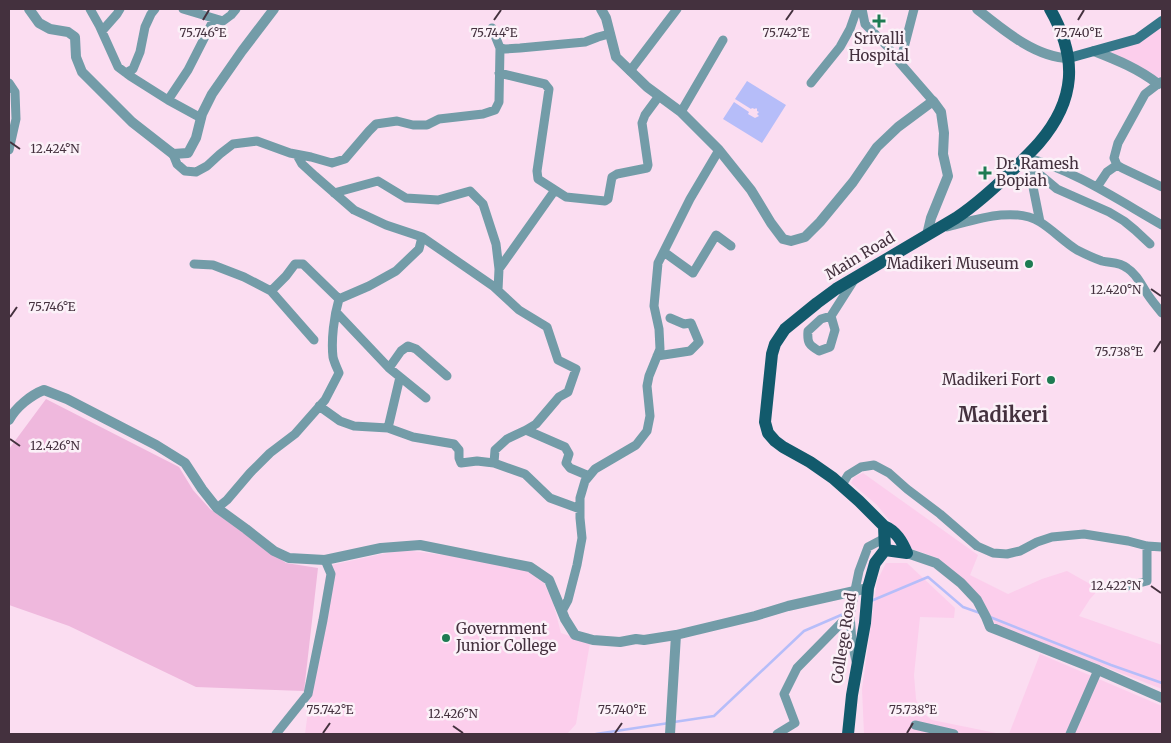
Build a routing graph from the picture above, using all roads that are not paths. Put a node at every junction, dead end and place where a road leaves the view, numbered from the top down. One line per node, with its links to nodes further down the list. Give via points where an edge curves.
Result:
1 (29, 9): 38 (street, via 39,23 75,37 76,56 82,72 132,122)
2 (90, 9): 18 (street)
3 (120, 9): 18 (street)
4 (155, 9): 26 (street, via 145,27 133,69)
5 (183, 9): 15 (street)
6 (236, 9): 15 (street, via 223,21)
7 (274, 9): 35 (street, via 212,94)
8 (601, 9): 19 (street)
9 (677, 9): 25 (street)
10 (857, 9): 29 (street, via 840,47)
11 (862, 9): 24 (street, via 865,24)
12 (914, 9): 24 (street)
13 (978, 9): 23 (street, via 1036,50 1050,56)
14 (1050, 9): 23 (main road, Main Road, via 1059,24)
15 (214, 19): 32 (street, via 188,70)
16 (1162, 21): 22 (main road, via 1137,39)
17 (492, 28): 21 (street)
18 (102, 31): 26 (street, via 118,68)
19 (610, 34): 21 (street, via 585,42); 25 (street, via 616,57)
20 (722, 40): 34 (street)
21 (500, 48): 27 (street)
22 (1094, 50): 23 (main road); 30 (street)
23 (1069, 58): 40 (main road, Main Road, via 1069,84 1064,101 1049,130)
24 (900, 63): 33 (street)
25 (630, 70): 31 (street)
26 (126, 73): 32 (street)
27 (499, 73): 39 (street, via 499,102 495,110 439,118 427,125 396,121 376,124 345,159 332,163); 44 (street, via 545,84 549,90 537,171 538,179)
28 (9, 83): 36 (street, via 15,92 16,119)
29 (811, 83)
30 (1160, 83): 41 (street, via 1145,94 1118,143 1114,158)
31 (659, 96): 34 (street); 44 (street, via 642,123 647,168 612,177 605,201 566,197)
32 (168, 100): 35 (street)
33 (933, 101): 37 (street, via 877,147 853,182 805,237 791,241 783,239); 48 (street, via 941,112 943,154 948,176 931,218)
34 (681, 112): 37 (street)
35 (201, 118): 38 (street, via 188,153)
36 (9, 150)
37 (720, 150): 52 (street, via 690,198)
38 (172, 154): 39 (street, via 185,170 196,172 233,144 257,141)
39 (296, 155): 45 (street)
40 (1026, 161): 42 (street, via 1045,162); 46 (street); 48 (main road, Main Road, via 973,207); 50 (street, via 1057,189 1109,212)
41 (1117, 164): 42 (street); 43 (street)
42 (1097, 187): 47 (street)
43 (1162, 187)
44 (555, 190): 54 (street)
45 (334, 193): 49 (street, via 354,210); 54 (street, via 378,181 406,198 438,200 470,191 483,204 496,244)
46 (1040, 222): 48 (street, via 1010,215); 60 (street, via 1087,256 1127,267)
47 (1162, 225)
48 (932, 232): 55 (main road, Main Road)
49 (422, 237): 56 (street); 58 (street, via 419,249 396,271)
50 (1150, 244)
51 (731, 246): 52 (street, via 716,235 693,273)
52 (664, 252): 64 (street, via 658,263 654,306 660,329)
53 (194, 264): 57 (street, via 213,265)
54 (499, 269): 56 (street)
55 (855, 278): 61 (street); 75 (main road, Main Road, via 797,318 779,337 772,354 764,422 775,441)
56 (498, 290): 72 (street, via 519,310 547,327 558,360 576,369 568,392)
57 (271, 291): 58 (street, via 295,264 303,264); 63 (street)
58 (339, 299): 59 (street)
59 (336, 312): 65 (street); 69 (street, via 333,358 339,373)
60 (1162, 313)
61 (831, 316)
62 (670, 318): 64 (street, via 684,324 691,323 699,342 690,351)
63 (314, 340)
64 (657, 356): 74 (street, via 647,386 650,416 647,432 636,445)
65 (389, 368): 66 (street); 67 (street, via 408,346)
66 (400, 376): 68 (street); 71 (street)
67 (447, 376)
68 (426, 398)
69 (319, 406): 71 (street, via 354,426); 76 (street)
70 (10, 416): 76 (street, via 34,394 44,390 66,399 185,463)
71 (388, 428): 73 (street, via 413,437 454,444 459,450 461,463)
72 (526, 430): 73 (street, via 507,438 495,450); 74 (street, via 565,447 569,454 566,463 570,468)
73 (494, 463): 77 (street, via 525,474 550,498)
74 (589, 476): 77 (street, via 580,498)
75 (842, 485): 78 (main road, Main Road); 79 (street, via 848,475 874,465 889,473 976,546 993,553 1007,554 1052,537 1084,534)
76 (217, 508): 82 (street, via 274,551 289,558)
77 (580, 509): 86 (street, via 582,538 568,600)
78 (884, 538): 81 (main road); 81 (main road, Main Road, via 890,529 899,537); 84 (main road, College Road); 85 (street, via 868,547)
79 (1146, 546): 80 (street); 83 (street, via 1147,581)
80 (1162, 547)
81 (907, 553): 90 (street, via 936,563 961,583 977,600 990,627)
82 (325, 560): 86 (street, via 381,548 420,545 499,560 530,567 549,580); 93 (street, via 331,574 308,694)
83 (1124, 587)
84 (868, 588): 85 (street); 89 (main road, College Road)
85 (855, 591): 87 (street); 88 (street)
86 (562, 611): 88 (street, via 574,634 593,640 620,642)
87 (850, 614): 89 (street); 95 (street, via 797,668 784,694 795,723)
88 (676, 635): 94 (street)
89 (857, 666): 96 (main road, College Road)
90 (1098, 670): 91 (street); 98 (street)
91 (1162, 698)
92 (915, 724): 97 (street)
93 (276, 734)
94 (670, 734)
95 (778, 734)
96 (848, 734)
97 (954, 734)
98 (1070, 734)

